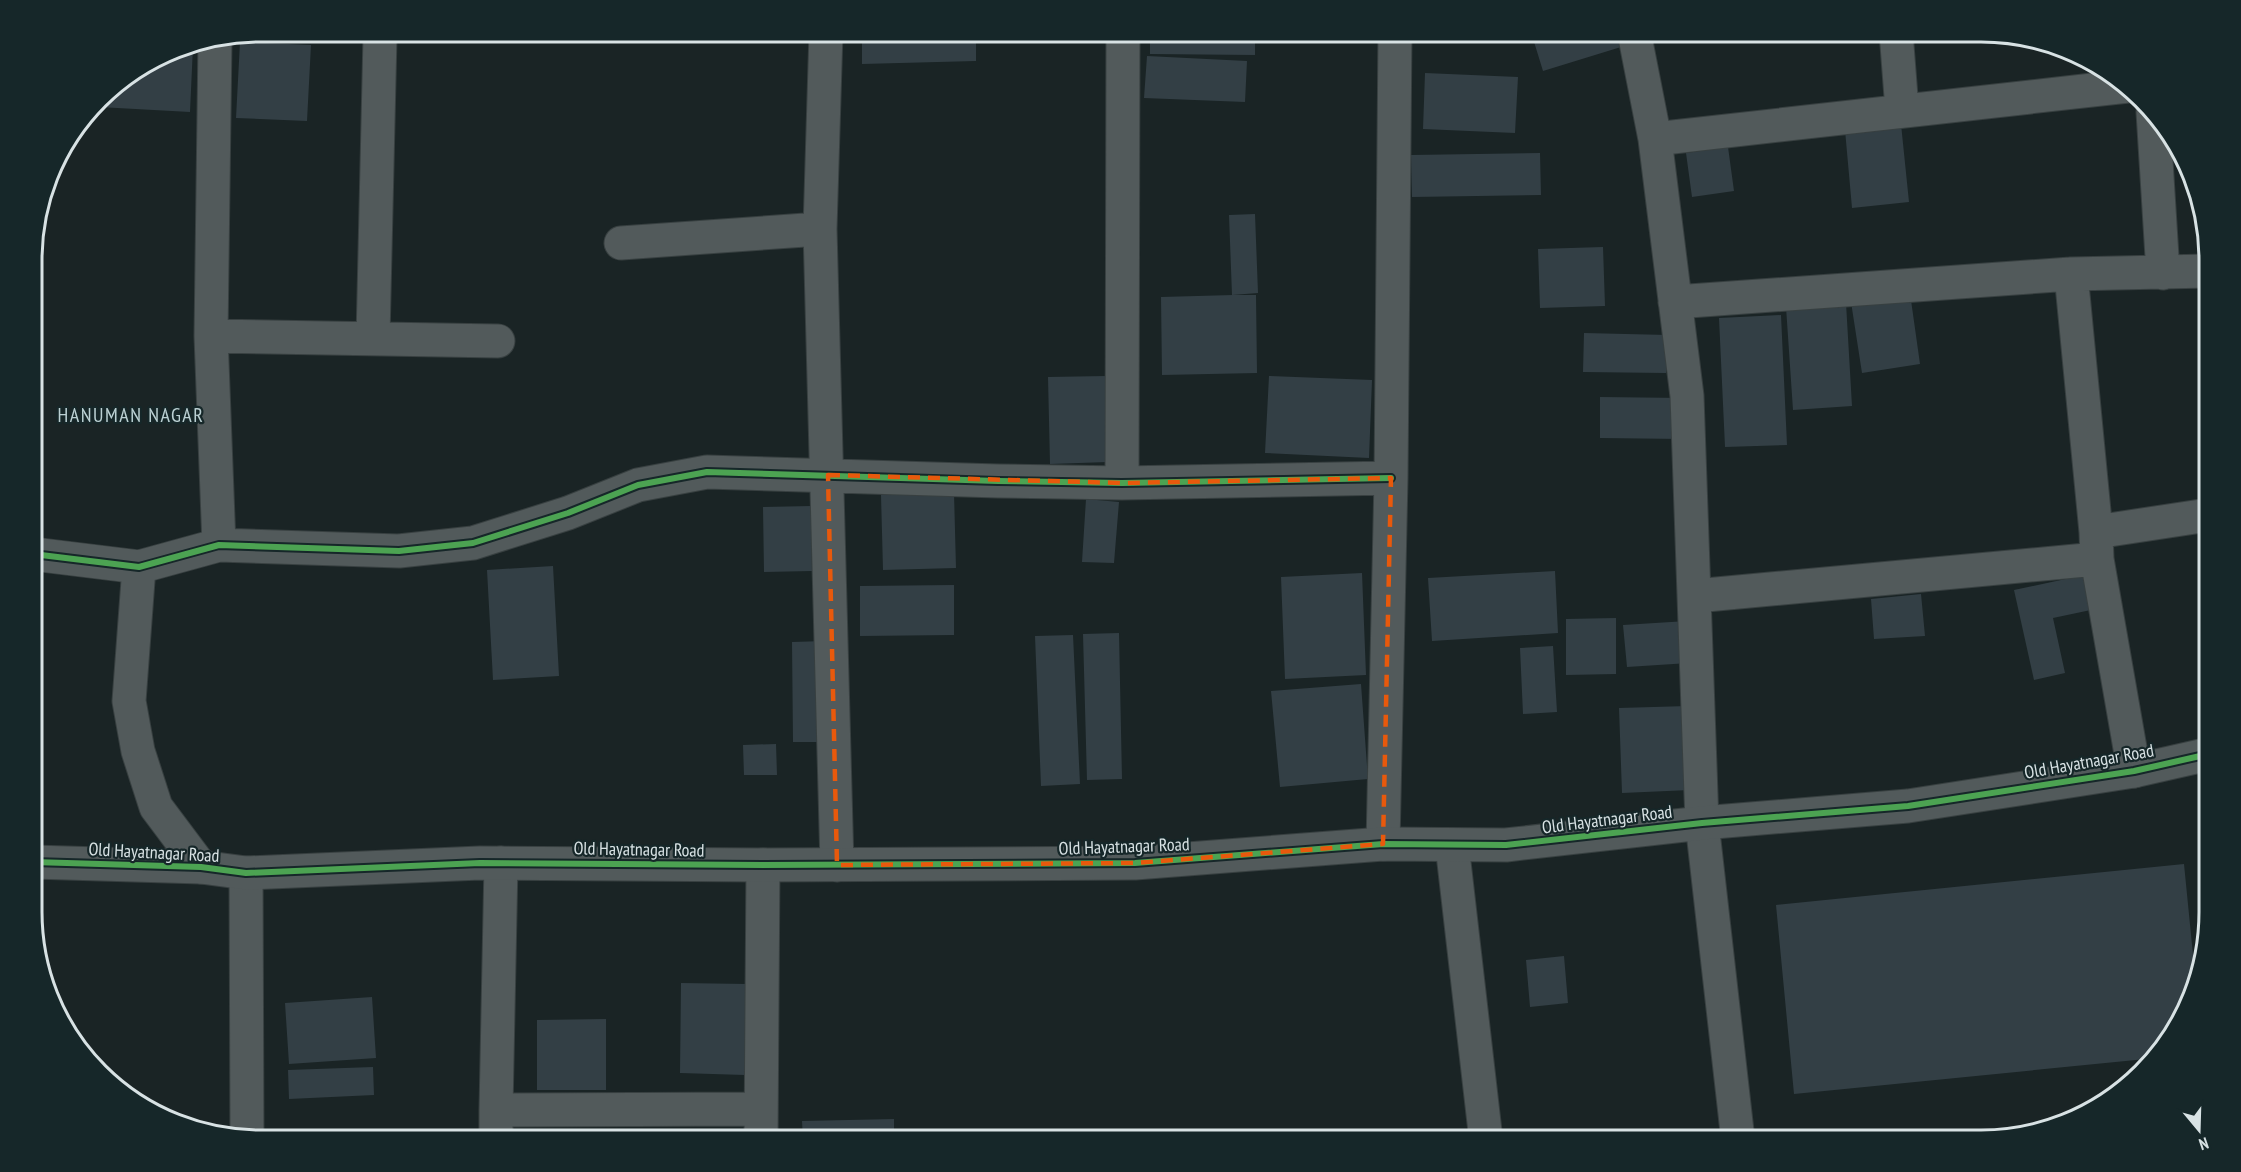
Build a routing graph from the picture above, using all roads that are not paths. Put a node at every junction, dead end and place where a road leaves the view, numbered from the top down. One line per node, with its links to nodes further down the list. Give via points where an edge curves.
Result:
1 (380, 42): 19 (street)
2 (826, 42): 12 (street)
3 (1123, 42): 23 (street)
4 (1395, 42): 22 (street)
5 (1636, 42): 11 (street)
6 (1897, 42): 9 (street)
7 (215, 46): 18 (street)
8 (2115, 87): 9 (street)
9 (1902, 110): 11 (street)
10 (2158, 134): 15 (street)
11 (1655, 139): 17 (street)
12 (820, 230): 13 (street); 21 (street)
13 (621, 243)
14 (2199, 271): 15 (street)
15 (2163, 273): 16 (street)
16 (2071, 274): 17 (street); 26 (street)
17 (1675, 302): 29 (street, via 1687,396)
18 (211, 336): 19 (street); 25 (street)
19 (373, 338): 20 (street)
20 (498, 340)
21 (828, 475): 23 (street); 25 (street, via 707,472 638,485 568,513 473,543 399,552); 37 (street)
22 (1391, 478): 23 (street); 33 (street)
23 (1122, 483)
24 (2199, 518): 26 (street)
25 (219, 545): 28 (street)
26 (2097, 546): 29 (street); 31 (street)
27 (42, 555): 28 (street)
28 (139, 567): 39 (street, via 129,700 138,751 156,807)
29 (1695, 596): 32 (street)
30 (2199, 756): 31 (street, Old Hayatnagar Road)
31 (2134, 771): 32 (street, Old Hayatnagar Road, via 1908,806)
32 (1702, 823): 34 (street, Old Hayatnagar Road, via 1506,845); 45 (street)
33 (1383, 844): 34 (street, Old Hayatnagar Road); 37 (street, Old Hayatnagar Road, via 1135,863)
34 (1452, 845): 44 (street)
35 (42, 862): 39 (street, Old Hayatnagar Road)
36 (501, 862): 38 (street, Old Hayatnagar Road); 40 (street, Old Hayatnagar Road); 41 (street)
37 (837, 865): 38 (street, Old Hayatnagar Road)
38 (763, 866): 42 (street)
39 (201, 867): 40 (street, Old Hayatnagar Road)
40 (246, 873): 43 (street)
41 (496, 1125): 42 (street)
42 (761, 1125)
43 (247, 1130)
44 (1485, 1130)
45 (1737, 1130)

